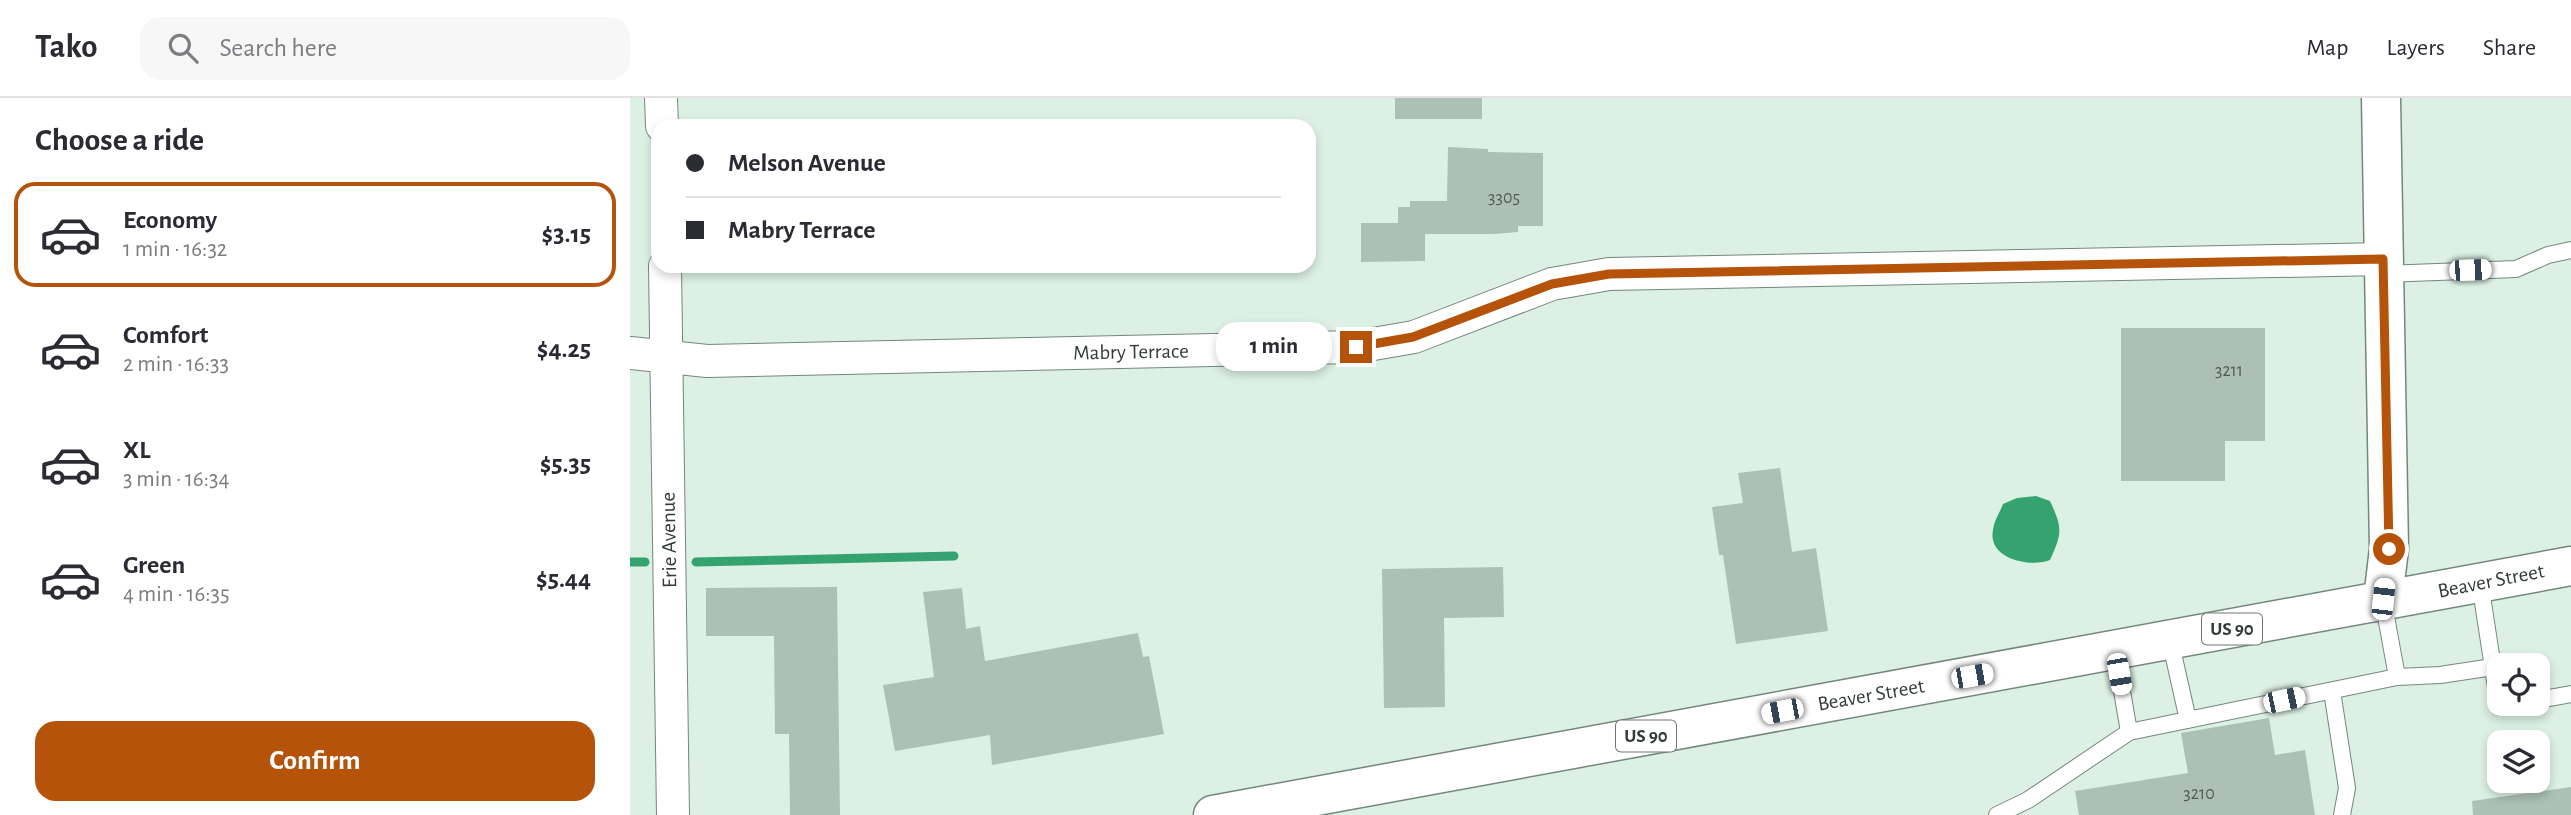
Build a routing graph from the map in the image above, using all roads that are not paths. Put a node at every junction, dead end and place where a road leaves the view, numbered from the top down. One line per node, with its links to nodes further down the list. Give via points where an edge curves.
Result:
1 (662, 98): 3 (street)
2 (2381, 98): 5 (main road)
3 (662, 119)
4 (2571, 250): 5 (lane, via 2516,269)
5 (2384, 267): 8 (street, Mabry Terrace, via 1609,274 1552,284 1413,337 1356,347 721,360); 11 (main road, via 2389,549)
6 (665, 273): 8 (street, Erie Avenue)
7 (630, 353): 8 (street, Mabry Terrace)
8 (666, 356): 22 (street, Erie Avenue)
9 (2571, 566): 10 (main road, Beaver Street / US 90)
10 (2480, 583): 11 (main road, Beaver Street / US 90); 14 (lane)
11 (2383, 599): 12 (main road, Beaver Street / US 90); 16 (lane)
12 (2170, 640): 13 (main road, Beaver Street / US 90); 20 (lane)
13 (2115, 650): 21 (lane); 23 (main road, Beaver Street / US 90)
14 (2491, 653)
15 (2487, 668): 16 (lane)
16 (2397, 677): 17 (lane)
17 (2332, 691): 20 (lane); 25 (lane, via 2347,788)
18 (2571, 694): 19 (lane)
19 (2550, 698)
20 (2188, 720): 21 (lane)
21 (2129, 732): 24 (lane, via 2028,800)
22 (673, 815)
23 (1213, 815)
24 (1997, 815)
25 (2342, 815)

